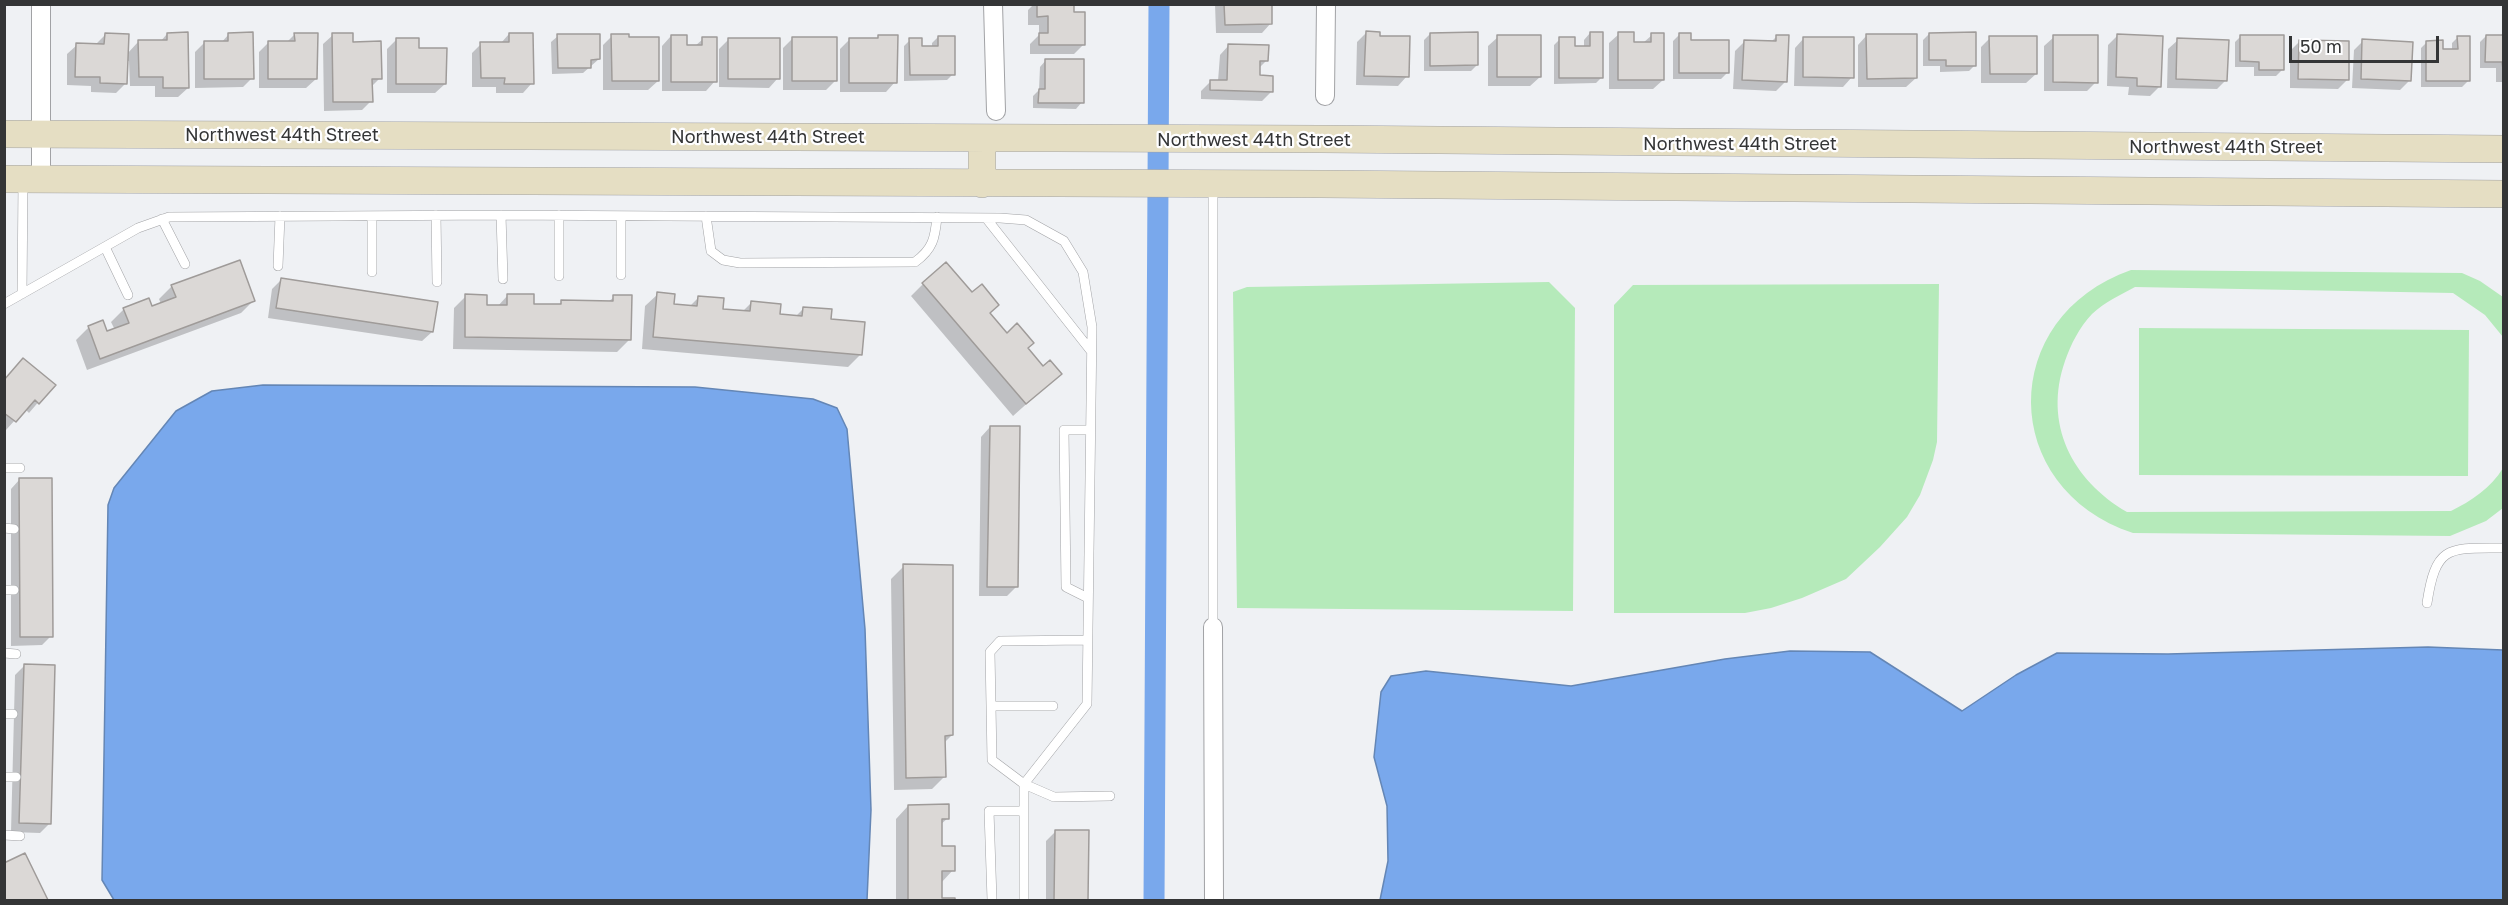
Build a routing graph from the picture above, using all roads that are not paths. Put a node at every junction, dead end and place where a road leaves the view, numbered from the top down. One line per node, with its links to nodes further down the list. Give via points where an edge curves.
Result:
1 (41, 4): 7 (street)
2 (993, 4): 5 (street)
3 (1326, 4): 4 (street)
4 (1325, 96)
5 (996, 111)
6 (4, 134): 7 (street, Northwest 44th Street)
7 (42, 134): 8 (street, Northwest 44th Street); 10 (street)
8 (982, 138): 9 (street, Northwest 44th Street); 11 (street)
9 (2504, 149)
10 (23, 179): 11 (street); 32 (lane)
11 (982, 184): 12 (street)
12 (1213, 185): 13 (street); 42 (lane)
13 (2504, 194)
14 (436, 215): 15 (lane); 18 (lane); 31 (lane)
15 (501, 215): 16 (lane); 30 (lane)
16 (559, 215): 19 (lane); 29 (lane)
17 (280, 216): 18 (lane); 23 (lane); 26 (lane)
18 (372, 216): 27 (lane)
19 (621, 216): 20 (lane); 28 (lane)
20 (706, 216): 21 (lane); 21 (lane, via 711,251 723,261 740,263 915,261 927,254 935,241)
21 (937, 217): 22 (lane)
22 (986, 218): 35 (lane); 35 (lane, via 1026,220 1064,241 1083,272 1092,327)
23 (162, 219): 24 (lane); 25 (lane)
24 (105, 247): 32 (lane); 33 (lane)
25 (185, 264)
26 (278, 266)
27 (372, 272)
28 (621, 275)
29 (559, 276)
30 (503, 279)
31 (437, 282)
32 (22, 294): 34 (lane)
33 (128, 295)
34 (4, 304)
35 (1091, 351): 36 (lane)
36 (1090, 430): 40 (lane); 40 (lane, via 1064,430 1066,587)
37 (4, 468): 38 (lane)
38 (20, 468)
39 (2504, 548): 41 (lane, via 2448,551 2431,577)
40 (1088, 598): 43 (lane)
41 (2427, 603)
42 (1213, 627): 57 (street)
43 (1087, 640): 46 (lane, via 1000,641 990,652); 50 (lane, via 1087,704)
44 (4, 653): 45 (lane)
45 (16, 654)
46 (991, 706): 47 (lane); 50 (lane, via 992,760)
47 (1053, 706)
48 (4, 777): 49 (lane)
49 (16, 777)
50 (1024, 784): 51 (lane, via 1054,796); 52 (lane)
51 (1110, 796)
52 (1024, 811): 55 (lane, via 989,811); 56 (lane)
53 (4, 835): 54 (lane)
54 (20, 836)
55 (992, 900)
56 (1024, 900)
57 (1214, 900)

